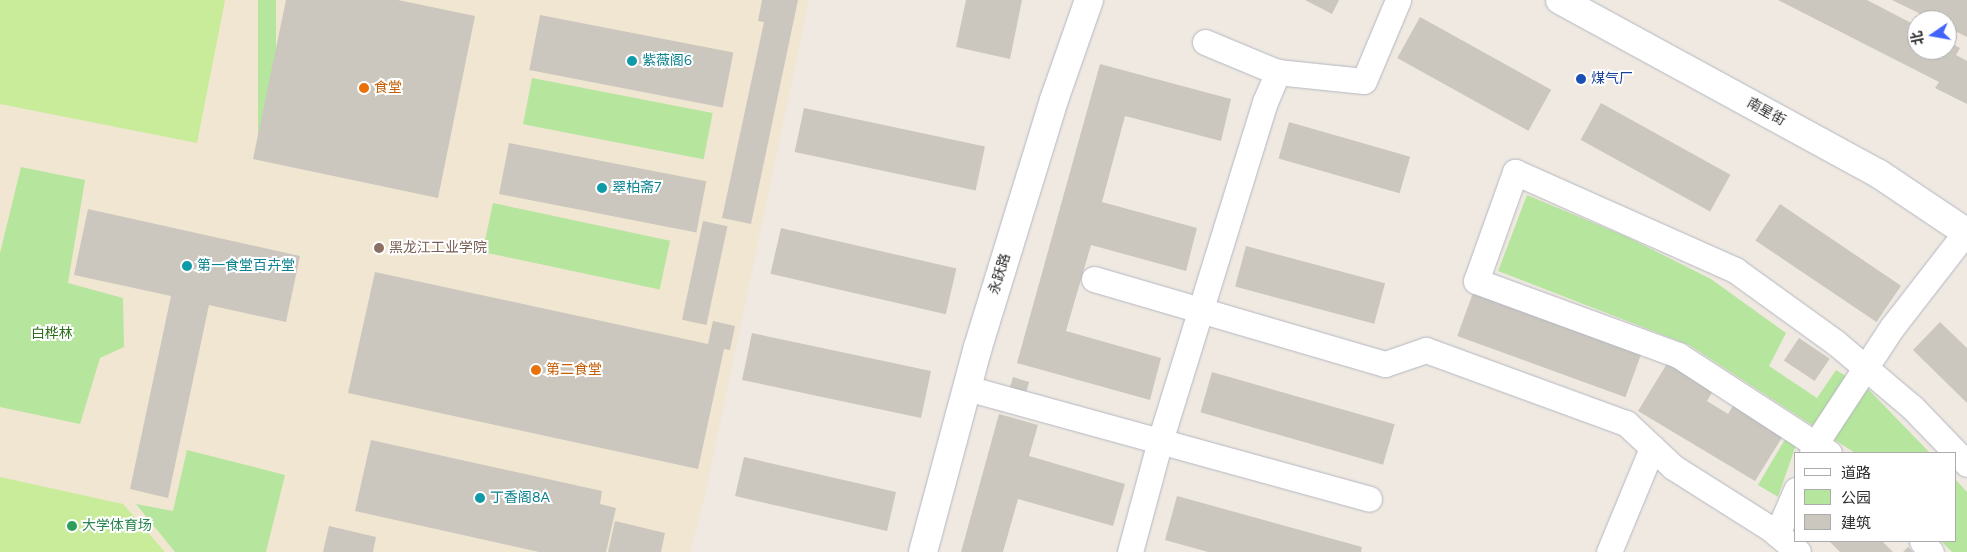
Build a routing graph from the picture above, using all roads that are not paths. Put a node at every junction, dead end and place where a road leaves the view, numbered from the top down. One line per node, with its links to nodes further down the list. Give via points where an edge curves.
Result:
1 (1089, 0): 10 (street, 永跃路, via 1054,100)
2 (1398, 0): 5 (street, via 1364,81)
3 (1560, 0): 6 (street, 南星街, via 1879,174)
4 (1205, 42): 5 (street)
5 (1278, 72): 8 (street)
6 (1966, 232): 9 (street)
7 (1094, 279): 8 (street)
8 (1201, 310): 11 (street); 12 (street, via 1386,364 1426,350 1626,423)
9 (1865, 367): 13 (street); 13 (street, via 1735,270 1515,172 1476,281 1678,355); 14 (street, via 1912,407)
10 (967, 388): 11 (street); 21 (street, 永跃路)
11 (1160, 442): 18 (street); 22 (street)
12 (1652, 448): 19 (street, via 1673,467); 23 (street)
13 (1819, 450)
14 (1955, 452)
15 (1957, 454): 16 (street)
16 (1967, 464)
17 (1794, 495): 19 (street)
18 (1369, 499)
19 (1777, 534): 24 (street)
20 (1923, 542): 25 (street)
21 (923, 552)
22 (1130, 552)
23 (1609, 552)
24 (1798, 552)
25 (1931, 552)

